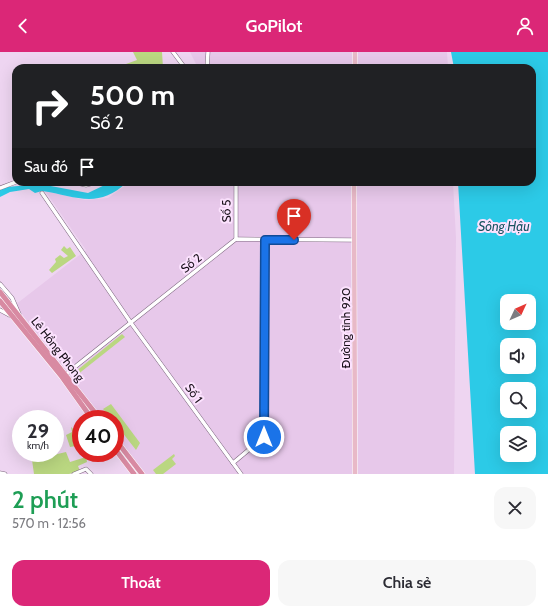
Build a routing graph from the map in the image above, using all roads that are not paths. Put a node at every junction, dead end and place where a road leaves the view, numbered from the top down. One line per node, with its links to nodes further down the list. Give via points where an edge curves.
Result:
1 (173, 52): 4 (street)
2 (208, 52): 5 (street)
3 (355, 52): 6 (main road)
4 (182, 64)
5 (207, 64)
6 (355, 64)
7 (12, 184): 10 (street)
8 (236, 186): 12 (street, Số 5)
9 (354, 186): 14 (main road, Đường tỉnh 920)
10 (0, 188)
11 (42, 193): 21 (street, Số 1)
12 (236, 239): 13 (street); 21 (street, Số 2)
13 (265, 240): 14 (street); 27 (street, via 264,437)
14 (354, 240): 35 (main road, Đường tỉnh 920)
15 (0, 284): 19 (street, via 12,298)
16 (0, 292): 19 (highway, Lê Hồng Phong)
17 (0, 301): 20 (highway, Lê Hồng Phong)
18 (0, 310): 20 (street)
19 (19, 314): 22 (highway, Lê Hồng Phong)
20 (13, 317): 22 (highway, Lê Hồng Phong)
21 (131, 324): 22 (street, Số 2); 27 (street, Số 1)
22 (64, 376): 23 (highway, Lê Hồng Phong); 24 (highway, Lê Hồng Phong)
23 (86, 410)
24 (92, 410)
25 (124, 451): 33 (highway)
26 (124, 461): 29 (highway)
27 (233, 463): 34 (street, Số 1)
28 (0, 473): 30 (street)
29 (133, 473)
30 (4, 474)
31 (74, 474): 32 (street, via 86,468)
32 (91, 474)
33 (142, 474)
34 (241, 474)
35 (355, 474)

